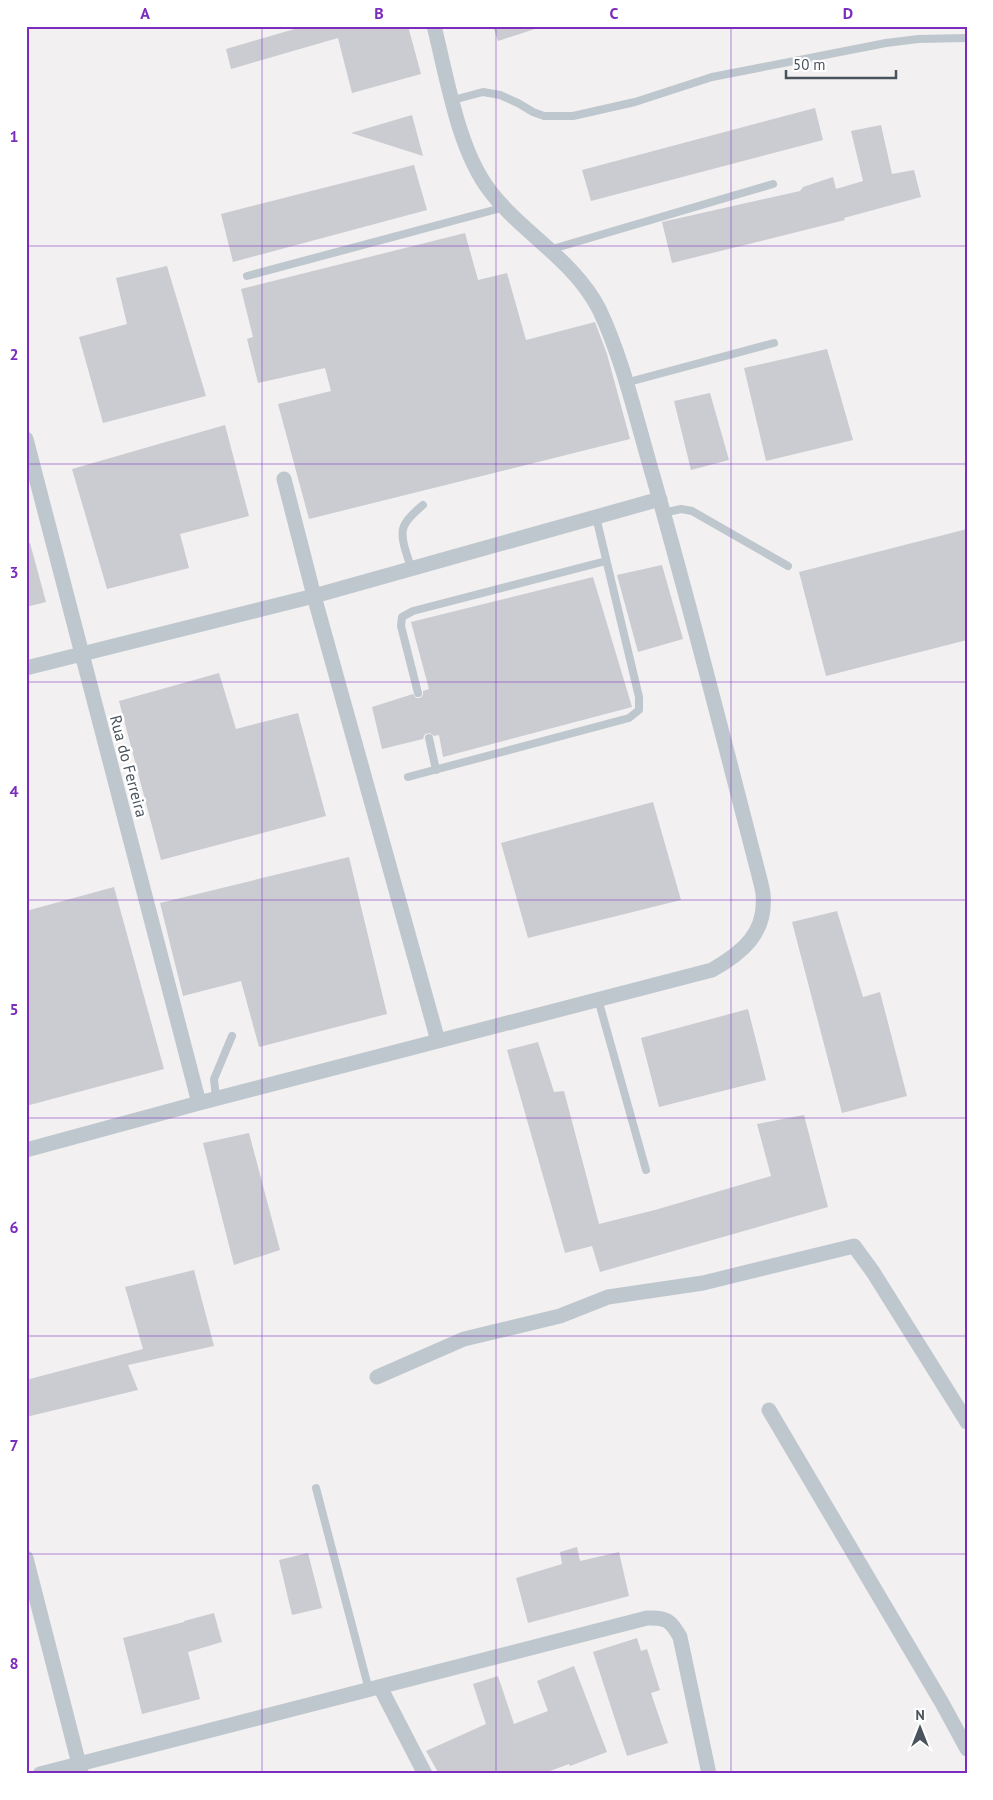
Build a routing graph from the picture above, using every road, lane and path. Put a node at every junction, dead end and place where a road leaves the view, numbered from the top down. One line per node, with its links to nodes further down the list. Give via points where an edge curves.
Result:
1 (434, 26): 3 (street)
2 (967, 38): 3 (lane, via 886,43 712,77 635,102 573,116 544,116 500,95 483,92)
3 (453, 100): 5 (street, via 475,169)
4 (773, 184): 6 (lane)
5 (504, 207): 6 (street); 7 (lane)
6 (549, 250): 9 (street, via 576,275 598,307)
7 (247, 276)
8 (774, 343): 9 (lane)
9 (625, 383): 13 (street)
10 (27, 448): 19 (street, Rua do Ferreira)
11 (284, 480): 18 (street)
12 (423, 505): 17 (lane, via 403,527)
13 (661, 506): 14 (street); 16 (lane, via 692,511); 25 (street, via 757,868 763,894 763,913 757,932 748,944 732,959 712,970)
14 (596, 517): 15 (lane); 17 (street)
15 (606, 561): 21 (lane, via 413,610 402,617); 23 (lane, via 639,696 639,710 629,718)
16 (788, 566)
17 (411, 568): 18 (street)
18 (314, 596): 19 (street); 27 (street)
19 (82, 653): 20 (street); 29 (street, Rua do Ferreira)
20 (26, 668)
21 (418, 693)
22 (429, 738): 23 (lane)
23 (436, 770): 24 (lane)
24 (408, 777)
25 (598, 999): 27 (street); 31 (lane)
26 (232, 1036): 28 (lane, via 214,1079)
27 (438, 1041): 28 (street)
28 (216, 1098): 29 (street)
29 (199, 1103): 30 (street)
30 (26, 1150)
31 (646, 1170)
32 (377, 1377): 34 (street, via 464,1339 560,1316 608,1297 703,1283 854,1246)
33 (769, 1410): 38 (street)
34 (967, 1422)
35 (316, 1488): 37 (lane)
36 (26, 1558): 39 (street)
37 (375, 1689): 39 (street); 41 (street); 42 (street, via 658,1617 668,1620 680,1637)
38 (967, 1749)
39 (80, 1769): 40 (street)
40 (40, 1774)
41 (425, 1774)
42 (709, 1774)

